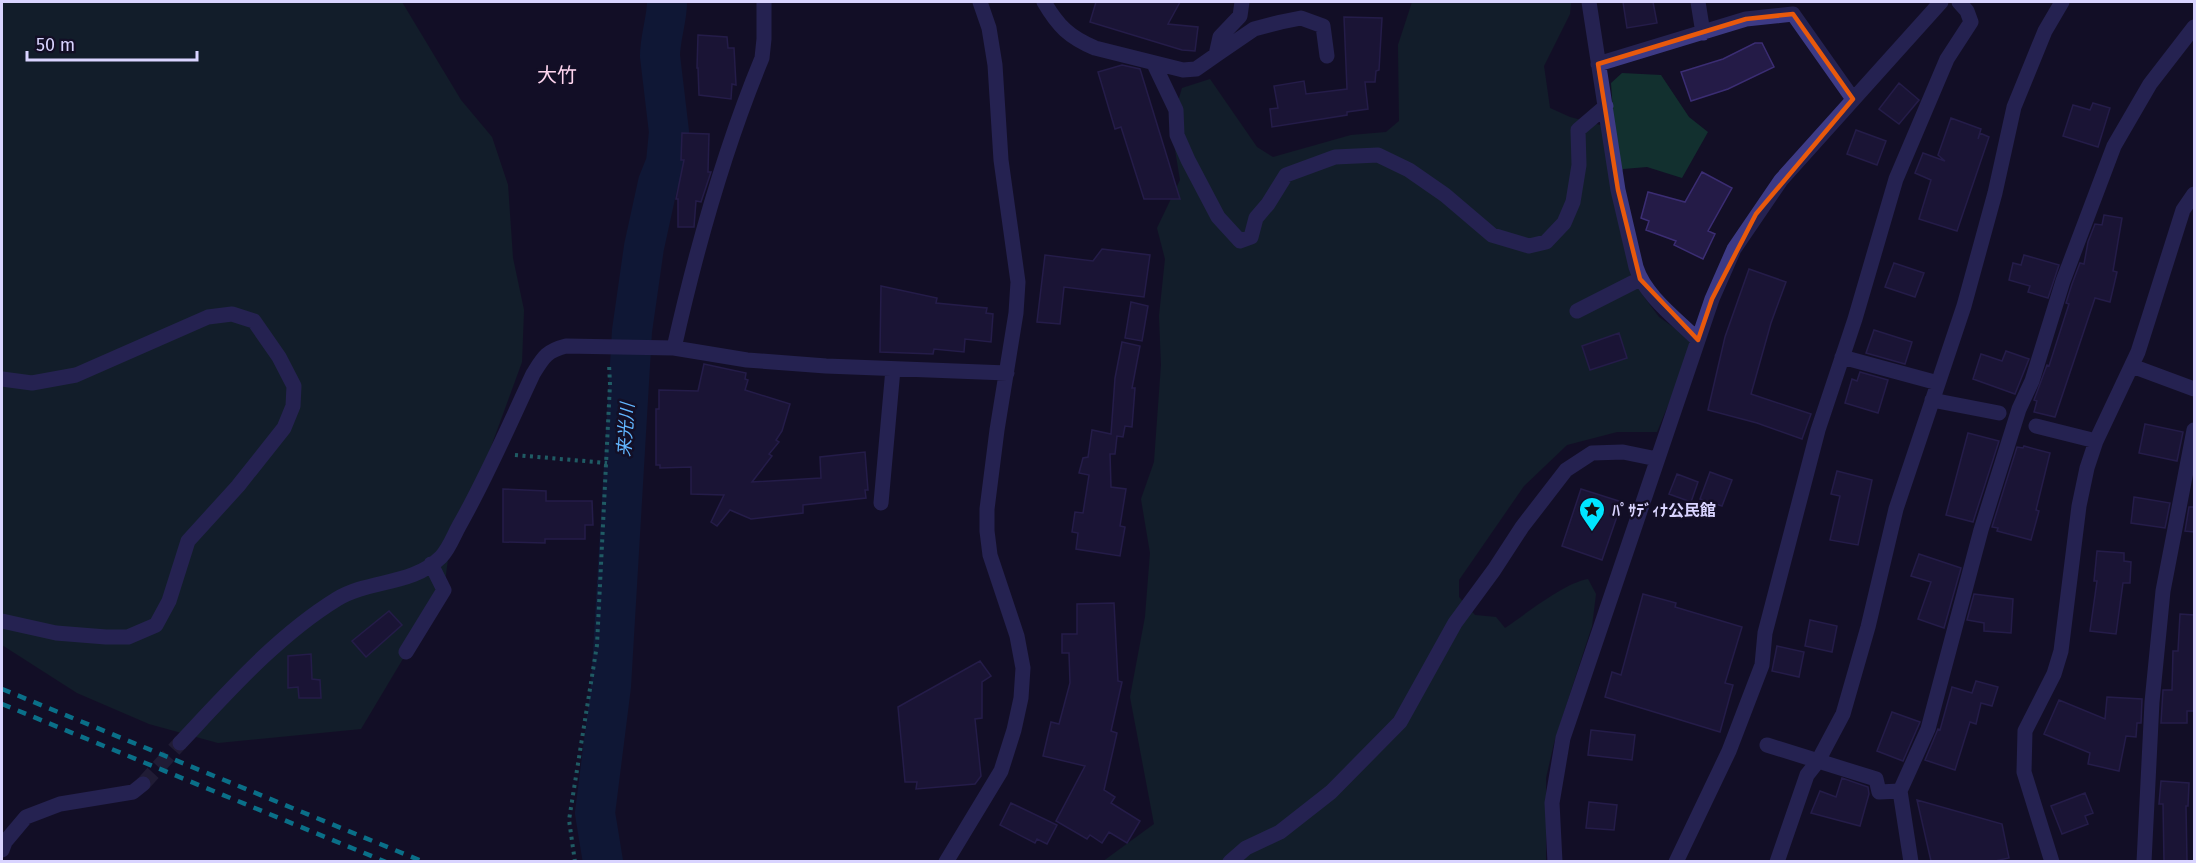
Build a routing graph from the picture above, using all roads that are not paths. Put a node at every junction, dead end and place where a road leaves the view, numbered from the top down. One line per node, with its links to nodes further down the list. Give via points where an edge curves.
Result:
1 (764, 2): 22 (street, via 762,58 720,171)
2 (980, 2): 26 (street, via 995,65 1001,159 1018,282)
3 (1044, 2): 14 (street, via 1065,32 1082,43)
4 (1242, 2): 12 (street, via 1240,16 1220,37)
5 (1589, 2): 15 (street)
6 (1698, 2): 11 (street)
7 (1941, 2): 16 (street)
8 (1959, 2): 23 (street, via 1971,22 1947,59 1896,179)
9 (2062, 2): 28 (street, via 2045,31 2014,106 1964,306)
10 (2194, 27): 44 (street, via 2150,84 2114,147 2019,409 1981,530 1928,729)
11 (1703, 33): 15 (street); 16 (street, via 1746,19 1793,14)
12 (1216, 55): 13 (street, via 1254,29 1301,18 1323,26); 14 (street, via 1196,69)
13 (1327, 56)
14 (1154, 64): 17 (street, via 1176,110 1177,135 1188,160 1218,217 1239,241 1251,237 1256,218 1286,175 1335,158 1378,155 1409,170 1445,195 1492,235 1529,246 1546,242 1564,223 1573,202 1579,165 1578,130)
15 (1598, 64): 17 (street)
16 (1853, 99): 21 (street, via 1756,214 1734,249)
17 (1606, 106): 19 (street, via 1618,190)
18 (2194, 194): 24 (street, via 2184,210)
19 (1640, 279): 20 (street); 21 (street)
20 (1577, 311)
21 (1698, 340): 35 (street)
22 (667, 348): 25 (street, via 747,360); 37 (street, via 566,346 546,354 464,518 442,556)
23 (1842, 357): 28 (street); 49 (street, via 1778,576 1762,665 1728,751)
24 (2132, 366): 29 (street); 34 (street)
25 (893, 369): 26 (street); 36 (street)
26 (1006, 373): 46 (street, via 987,531 990,555 1017,636 1023,668 1021,698 1001,771)
27 (2, 379): 38 (street, via 32,383 76,375 208,317 232,314 254,321 294,386 293,406 284,428 188,541 169,602 156,625 128,637 106,637 56,633)
28 (1938, 383): 30 (street)
29 (2194, 389)
30 (1932, 400): 31 (street); 42 (street, via 1896,509 1843,714)
31 (1999, 413)
32 (2036, 426): 34 (street)
33 (2194, 430): 53 (street, via 2163,591 2152,702)
34 (2096, 441): 52 (street, via 2079,506 2061,651 2054,674 2025,731 2024,772)
35 (1658, 459): 47 (street, via 1623,452 1592,453 1566,471 1455,623 1400,722 1331,792 1280,832 1246,848); 48 (street, via 1563,738 1552,803)
36 (881, 503)
37 (431, 564): 39 (street, via 444,590); 40 (street, via 416,575 339,598 266,655)
38 (2, 621)
39 (406, 652)
40 (180, 744)
41 (1767, 745): 42 (street)
42 (1818, 761): 44 (street, via 1876,779 1879,792); 50 (street, via 1807,775)
43 (143, 784): 45 (street, via 133,792 60,804 26,817)
44 (1900, 791): 51 (street)
45 (2, 850)
46 (946, 861)
47 (1230, 861)
48 (1555, 861)
49 (1676, 861)
50 (1777, 861)
51 (1911, 861)
52 (2052, 861)
53 (2144, 861)

